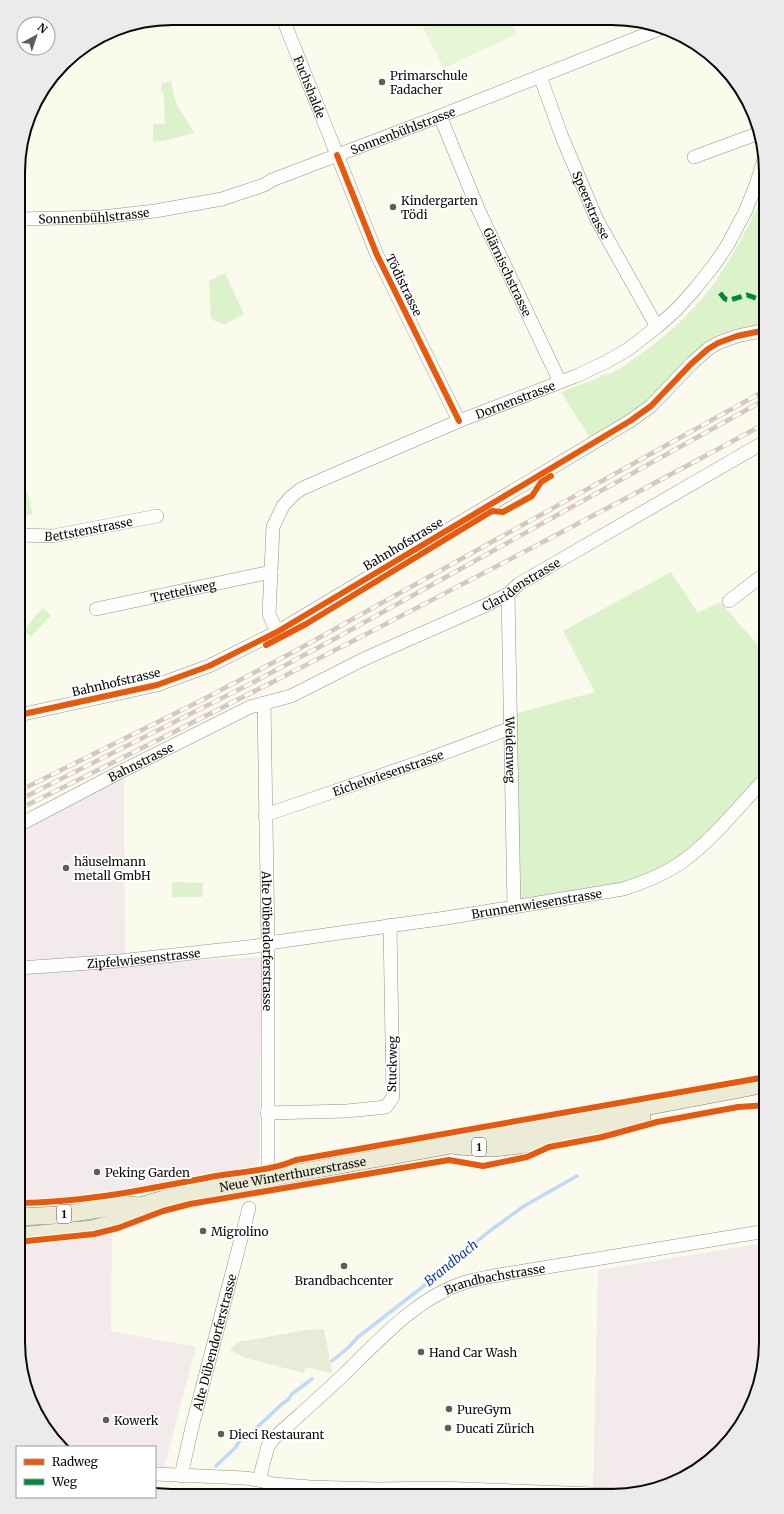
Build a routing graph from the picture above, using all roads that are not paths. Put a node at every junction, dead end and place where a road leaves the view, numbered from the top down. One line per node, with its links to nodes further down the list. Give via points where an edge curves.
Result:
1 (285, 25): 6 (street, Fuchshalde)
2 (652, 31): 3 (street, Sonnenbühlstrasse)
3 (540, 76): 4 (street, Sonnenbühlstrasse); 10 (street, Speerstrasse, via 597,220)
4 (440, 116): 6 (street, Sonnenbühlstrasse); 12 (street, Glärnischstrasse, via 479,211)
5 (754, 135): 7 (street)
6 (337, 155): 9 (street, Sonnenbühlstrasse, via 264,185 214,200 155,211 102,217); 13 (street, Tödistrasse, via 377,255)
7 (694, 157)
8 (759, 177): 10 (street, Dornenstrasse, via 728,246 695,289)
9 (25, 219)
10 (657, 327): 12 (street, Dornenstrasse, via 606,362)
11 (759, 331): 22 (street, Bahnhofstrasse, via 718,343 700,356 651,406 630,421)
12 (560, 382): 13 (street, Dornenstrasse)
13 (459, 421): 17 (street, Dornenstrasse, via 328,477 292,497 283,506 273,528)
14 (759, 445): 19 (street, Claridenstrasse, via 518,584)
15 (157, 516): 16 (street, Bettstenstrasse, via 53,536)
16 (25, 535)
17 (271, 572): 21 (street, Tretteliweg); 22 (street, Dornenstrasse, via 269,614)
18 (759, 578): 20 (street)
19 (508, 594): 23 (street, Claridenstrasse, via 364,659 292,696); 25 (street, Weidenweg)
20 (729, 601)
21 (96, 609)
22 (276, 632): 24 (street, Bahnhofstrasse, via 209,666 157,685)
23 (264, 703): 27 (street, Alte Dübendorferstrasse); 28 (street, Bahnstrasse, via 250,707)
24 (25, 714)
25 (510, 728): 27 (street, Eichelwiesenstrasse); 29 (street, Weidenweg)
26 (759, 785): 29 (street, Brunnenwiesenstrasse, via 702,846 667,871 647,881 623,889)
27 (265, 816): 31 (street, Alte Dübendorferstrasse)
28 (25, 822)
29 (514, 907): 30 (street, Brunnenwiesenstrasse)
30 (390, 925): 31 (street, Brunnenwiesenstrasse); 35 (street, Stuckweg, via 392,1097 386,1107 347,1111)
31 (268, 943): 32 (street, Zipfelwiesenstrasse, via 119,961); 35 (street, Alte Dübendorferstrasse)
32 (25, 968)
33 (759, 1085): 36 (main road, Neue Winterthurerstrasse / 1, via 592,1117 478,1135)
34 (759, 1096): 36 (main road, Neue Winterthurerstrasse / 1, via 645,1116 584,1135 494,1148)
35 (267, 1113): 37 (street, Alte Dübendorferstrasse)
36 (446, 1146): 37 (main road, Neue Winterthurerstrasse / 1)
37 (268, 1179): 38 (main road, Neue Winterthurerstrasse / 1, via 185,1193)
38 (140, 1206): 40 (main road, Neue Winterthurerstrasse / 1, via 125,1205); 42 (main road, Neue Winterthurerstrasse / 1, via 118,1222 92,1229)
39 (249, 1208): 44 (street, Alte Dübendorferstrasse)
40 (25, 1216)
41 (759, 1231): 45 (street, Brandbachstrasse, via 493,1276 443,1292 427,1301 382,1336 274,1438 268,1446)
42 (25, 1235)
43 (156, 1474): 44 (street)
44 (181, 1476): 45 (street)
45 (258, 1480): 46 (street)
46 (272, 1489)
47 (285, 1489): 48 (street)
48 (377, 1489)
49 (377, 1489): 50 (street)
50 (457, 1489)

